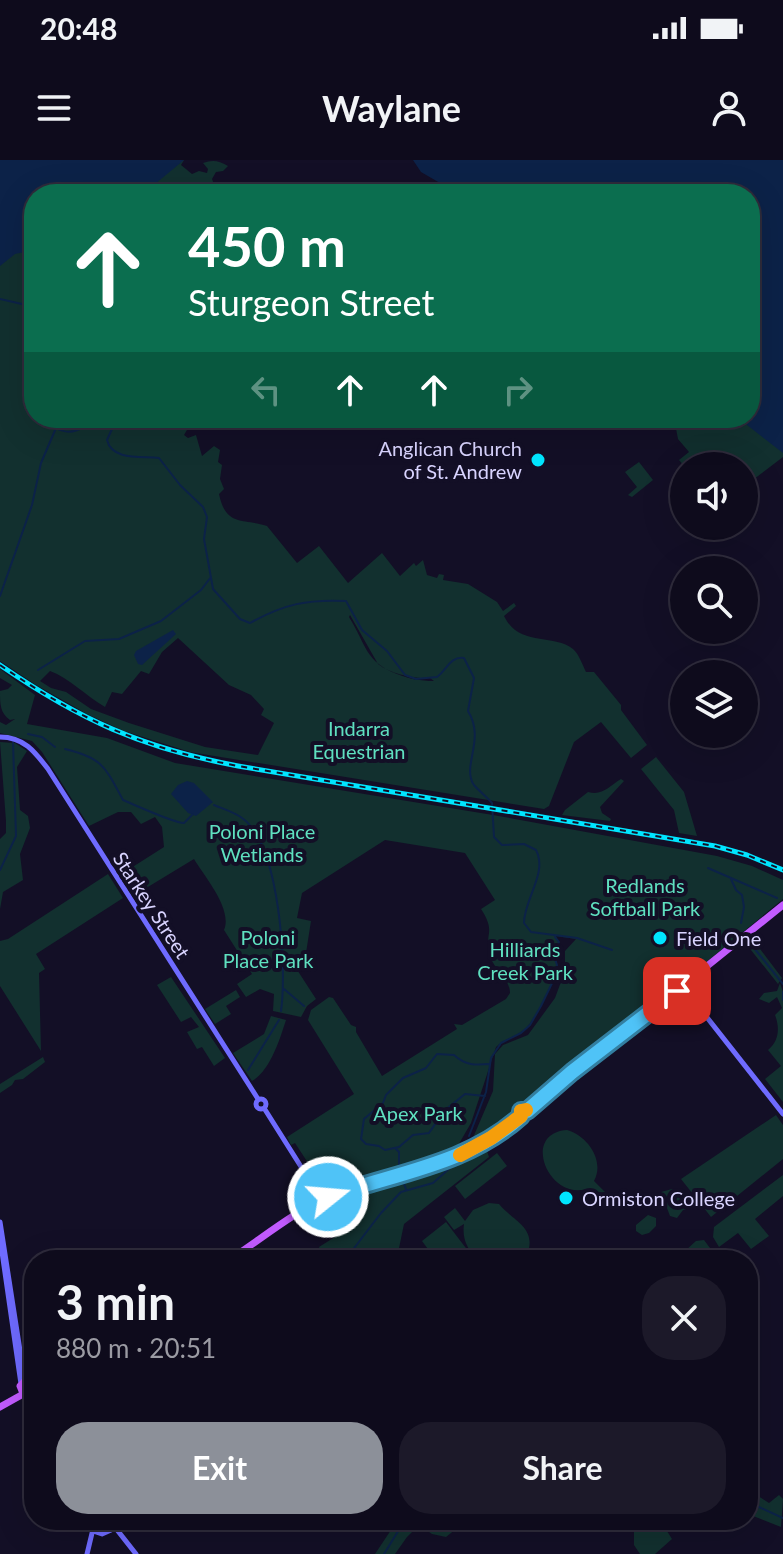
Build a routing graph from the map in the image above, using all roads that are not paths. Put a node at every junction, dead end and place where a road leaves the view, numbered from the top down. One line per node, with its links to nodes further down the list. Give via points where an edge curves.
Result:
1 (0, 737): 5 (main road, Starkey Street, via 30,746 48,769 258,1099 266,1101 264,1108)
2 (783, 905): 3 (main road, via 686,983 678,983)
3 (682, 992): 4 (main road); 5 (main road, via 468,1151)
4 (783, 1114)
5 (322, 1200): 8 (main road)
6 (0, 1222): 10 (main road)
7 (0, 1238): 9 (main road)
8 (244, 1250)
9 (24, 1360)
10 (24, 1373)
11 (24, 1389): 12 (main road)
12 (0, 1405)
13 (91, 1530): 18 (main road)
14 (99, 1530): 17 (main road)
15 (107, 1530): 17 (main road)
16 (119, 1530): 19 (main road)
17 (104, 1534): 18 (main road); 19 (main road)
18 (88, 1552)
19 (136, 1554)

